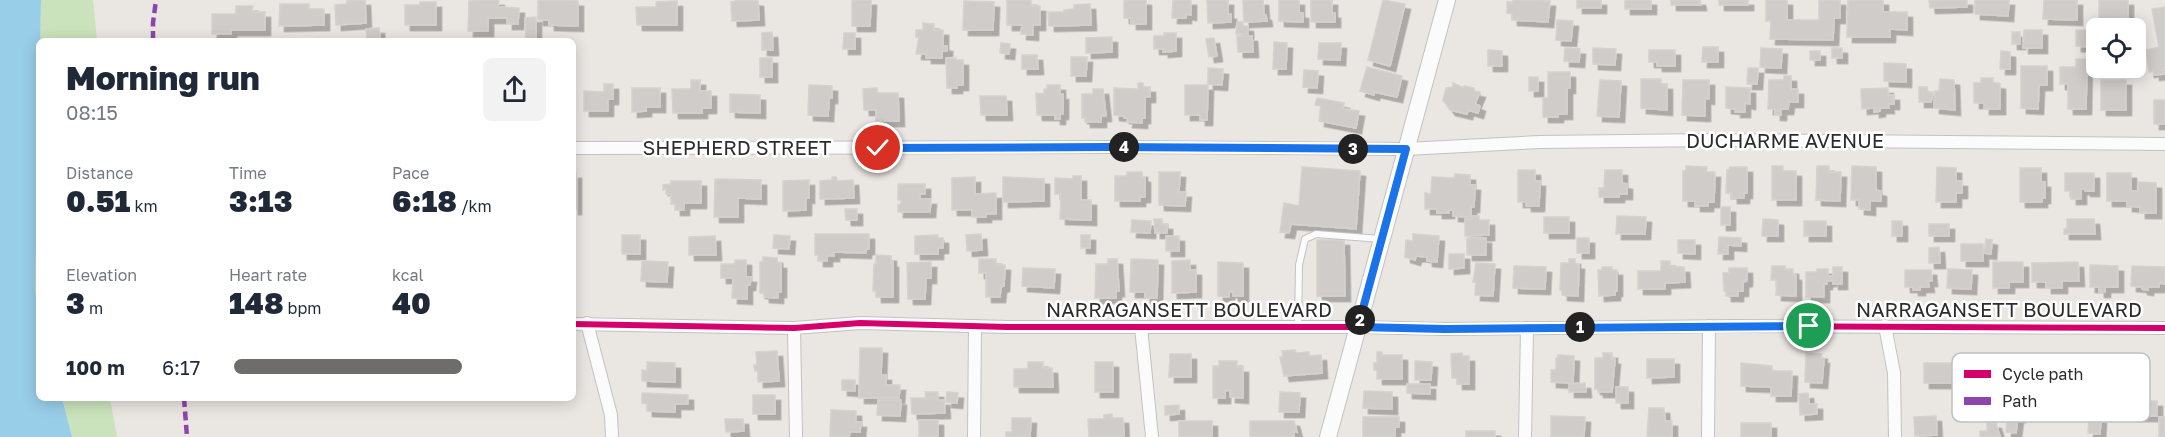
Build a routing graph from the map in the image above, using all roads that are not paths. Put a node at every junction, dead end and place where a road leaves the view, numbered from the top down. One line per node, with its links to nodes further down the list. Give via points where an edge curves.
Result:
1 (1447, 0): 4 (main road)
2 (2165, 144): 4 (street, DUCHARME AVENUE, via 1713,140 1540,142)
3 (576, 148): 4 (street, SHEPHERD STREET)
4 (1406, 149): 5 (main road)
5 (1381, 239): 12 (lane, via 1316,234 1305,239 1299,265); 13 (main road)
6 (587, 323): 7 (street, NARRAGANSETT BOULEVARD); 14 (street, NARRAGANSETT BOULEVARD); 17 (street, via 611,415)
7 (576, 324)
8 (975, 326): 11 (street, NARRAGANSETT BOULEVARD); 14 (street, NARRAGANSETT BOULEVARD, via 860,323); 19 (street)
9 (1709, 326): 10 (street, NARRAGANSETT BOULEVARD); 15 (street, NARRAGANSETT BOULEVARD); 23 (street)
10 (1885, 326): 16 (street, NARRAGANSETT BOULEVARD); 24 (street, via 1894,373)
11 (1141, 327): 12 (street, NARRAGANSETT BOULEVARD); 20 (street)
12 (1298, 327): 13 (street, NARRAGANSETT BOULEVARD)
13 (1358, 327): 15 (street, NARRAGANSETT BOULEVARD); 21 (main road)
14 (794, 328): 18 (street)
15 (1527, 328): 22 (street)
16 (2165, 328)
17 (612, 437)
18 (796, 437)
19 (974, 437)
20 (1152, 437)
21 (1328, 437)
22 (1525, 437)
23 (1708, 437)
24 (1895, 437)

